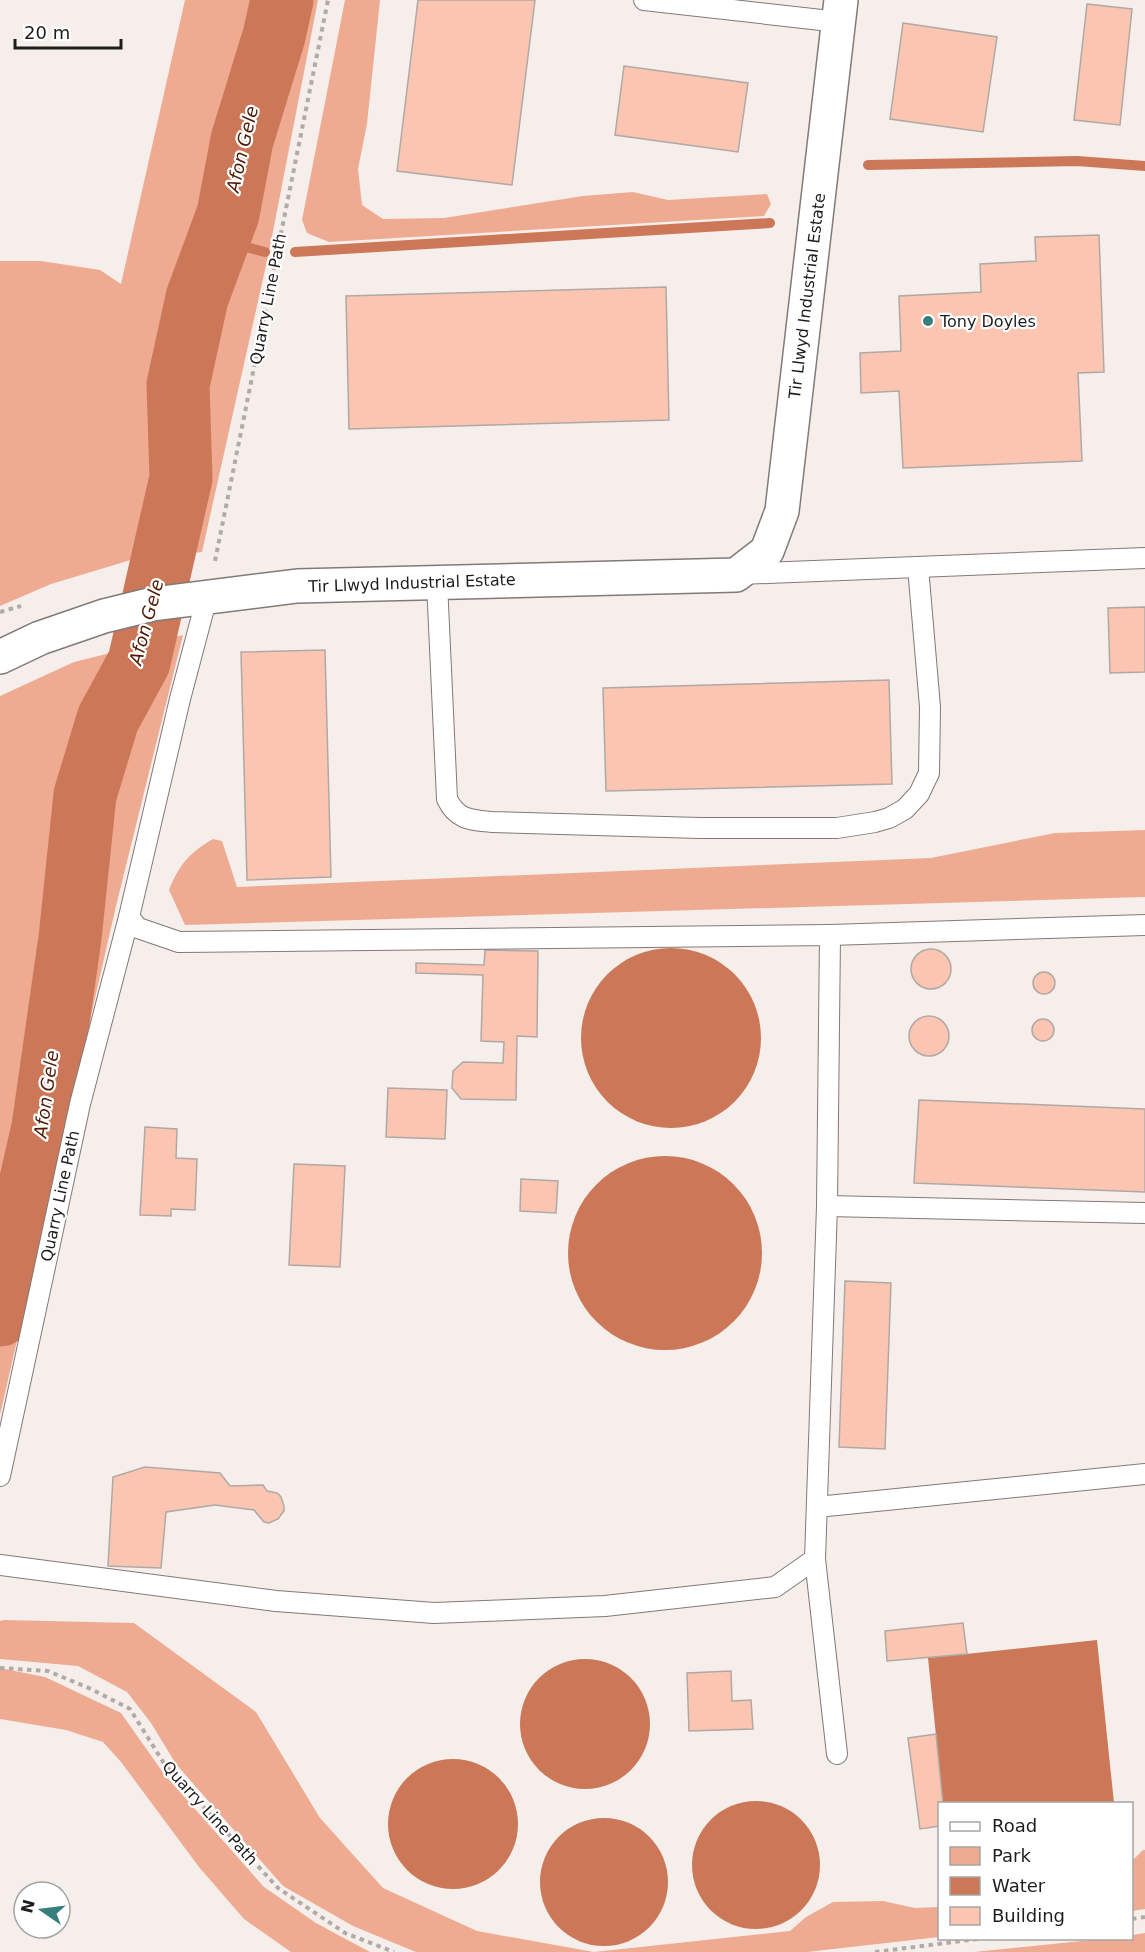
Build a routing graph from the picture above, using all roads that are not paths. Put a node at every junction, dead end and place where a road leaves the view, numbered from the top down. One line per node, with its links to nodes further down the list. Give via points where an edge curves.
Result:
1 (644, 0): 2 (lane)
2 (840, 11): 5 (street, Tir Llwyd Industrial Estate, via 782,511 767,551)
3 (1145, 558): 4 (lane, Tir Llwyd Industrial Estate)
4 (918, 567): 5 (lane, Tir Llwyd Industrial Estate); 6 (lane, via 930,707 929,773 920,794 905,810 875,822 837,828 503,823 460,816 447,799)
5 (736, 574): 6 (street, Tir Llwyd Industrial Estate)
6 (437, 583): 7 (street, Tir Llwyd Industrial Estate, via 297,586)
7 (202, 598): 8 (street, Tir Llwyd Industrial Estate, via 104,616 40,638); 9 (lane, Quarry Line Path)
8 (0, 657)
9 (129, 917): 11 (lane, via 138,928 179,942); 15 (lane, Quarry Line Path, via 80,1104)
10 (1145, 925): 11 (lane)
11 (830, 935): 12 (lane)
12 (827, 1206): 13 (lane); 16 (lane)
13 (1145, 1213)
14 (1145, 1474): 16 (lane)
15 (0, 1476)
16 (817, 1507): 17 (lane)
17 (815, 1559): 18 (lane, via 775,1587 605,1606 434,1613 276,1601); 19 (lane)
18 (0, 1565)
19 (837, 1754)

